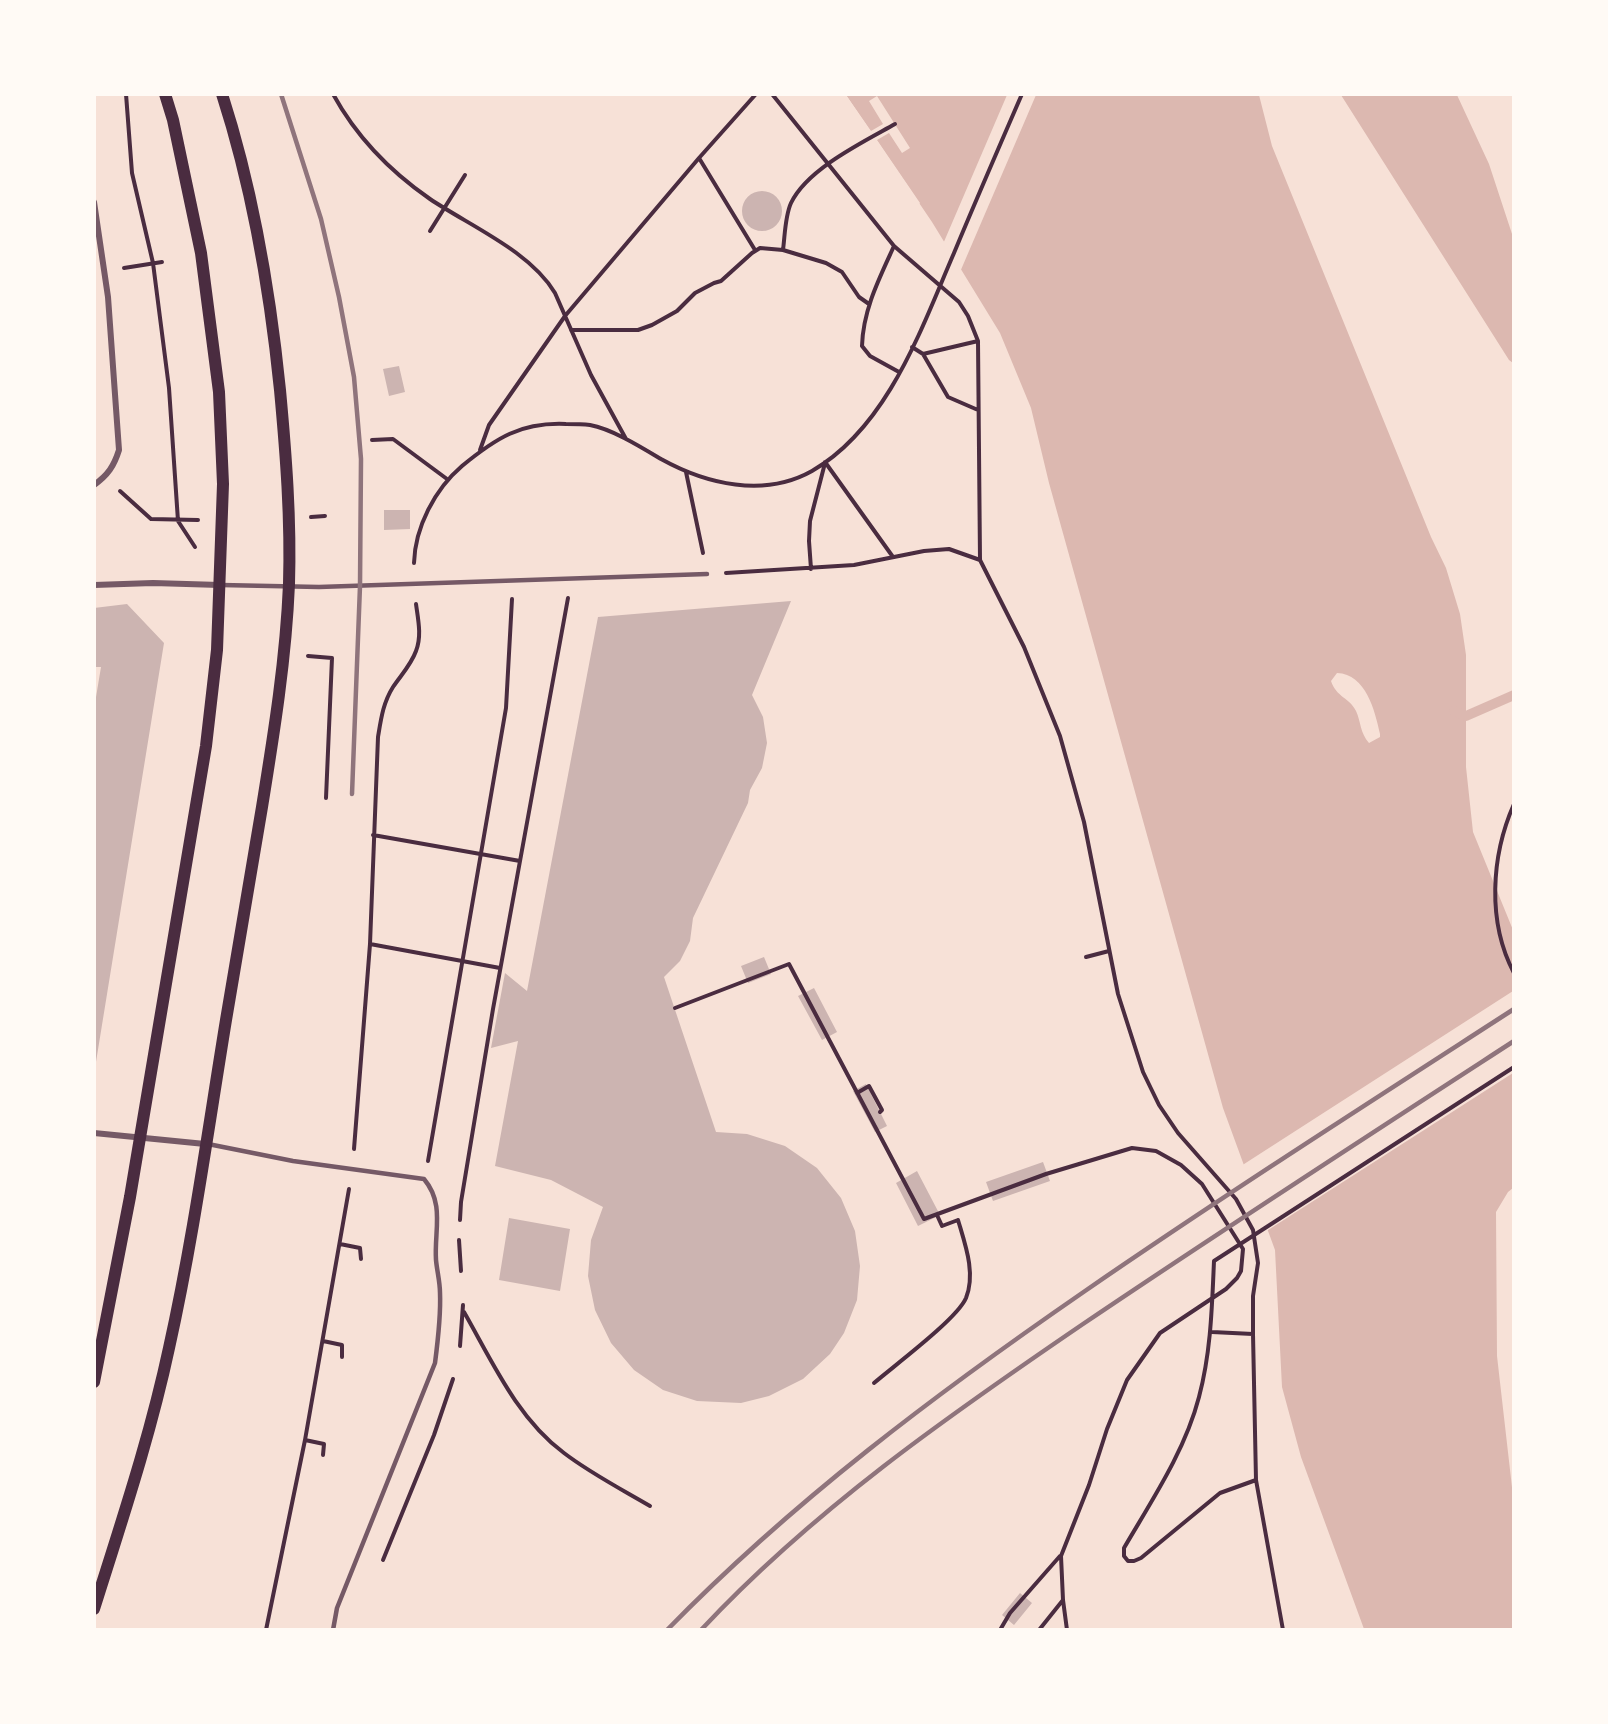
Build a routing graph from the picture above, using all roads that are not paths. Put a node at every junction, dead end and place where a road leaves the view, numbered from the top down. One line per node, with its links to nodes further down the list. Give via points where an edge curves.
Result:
1 (165, 94): 7 (main road, via 196,231 219,392)
2 (222, 94): 8 (main road, via 267,287 285,437)
3 (94, 202): 4 (street, via 105,271 119,450 114,466)
4 (94, 485)
5 (707, 574): 8 (lane)
6 (94, 585): 7 (street)
7 (221, 585): 8 (lane); 10 (main road, via 207,746)
8 (289, 586): 11 (main road, via 270,757)
9 (94, 1133): 10 (street)
10 (140, 1137): 11 (street); 12 (main road)
11 (205, 1143): 13 (main road, via 169,1348 133,1487); 14 (lane, via 293,1161 424,1179 436,1204 436,1259 441,1291 435,1363 337,1608)
12 (94, 1382)
13 (94, 1609)
14 (333, 1629)

